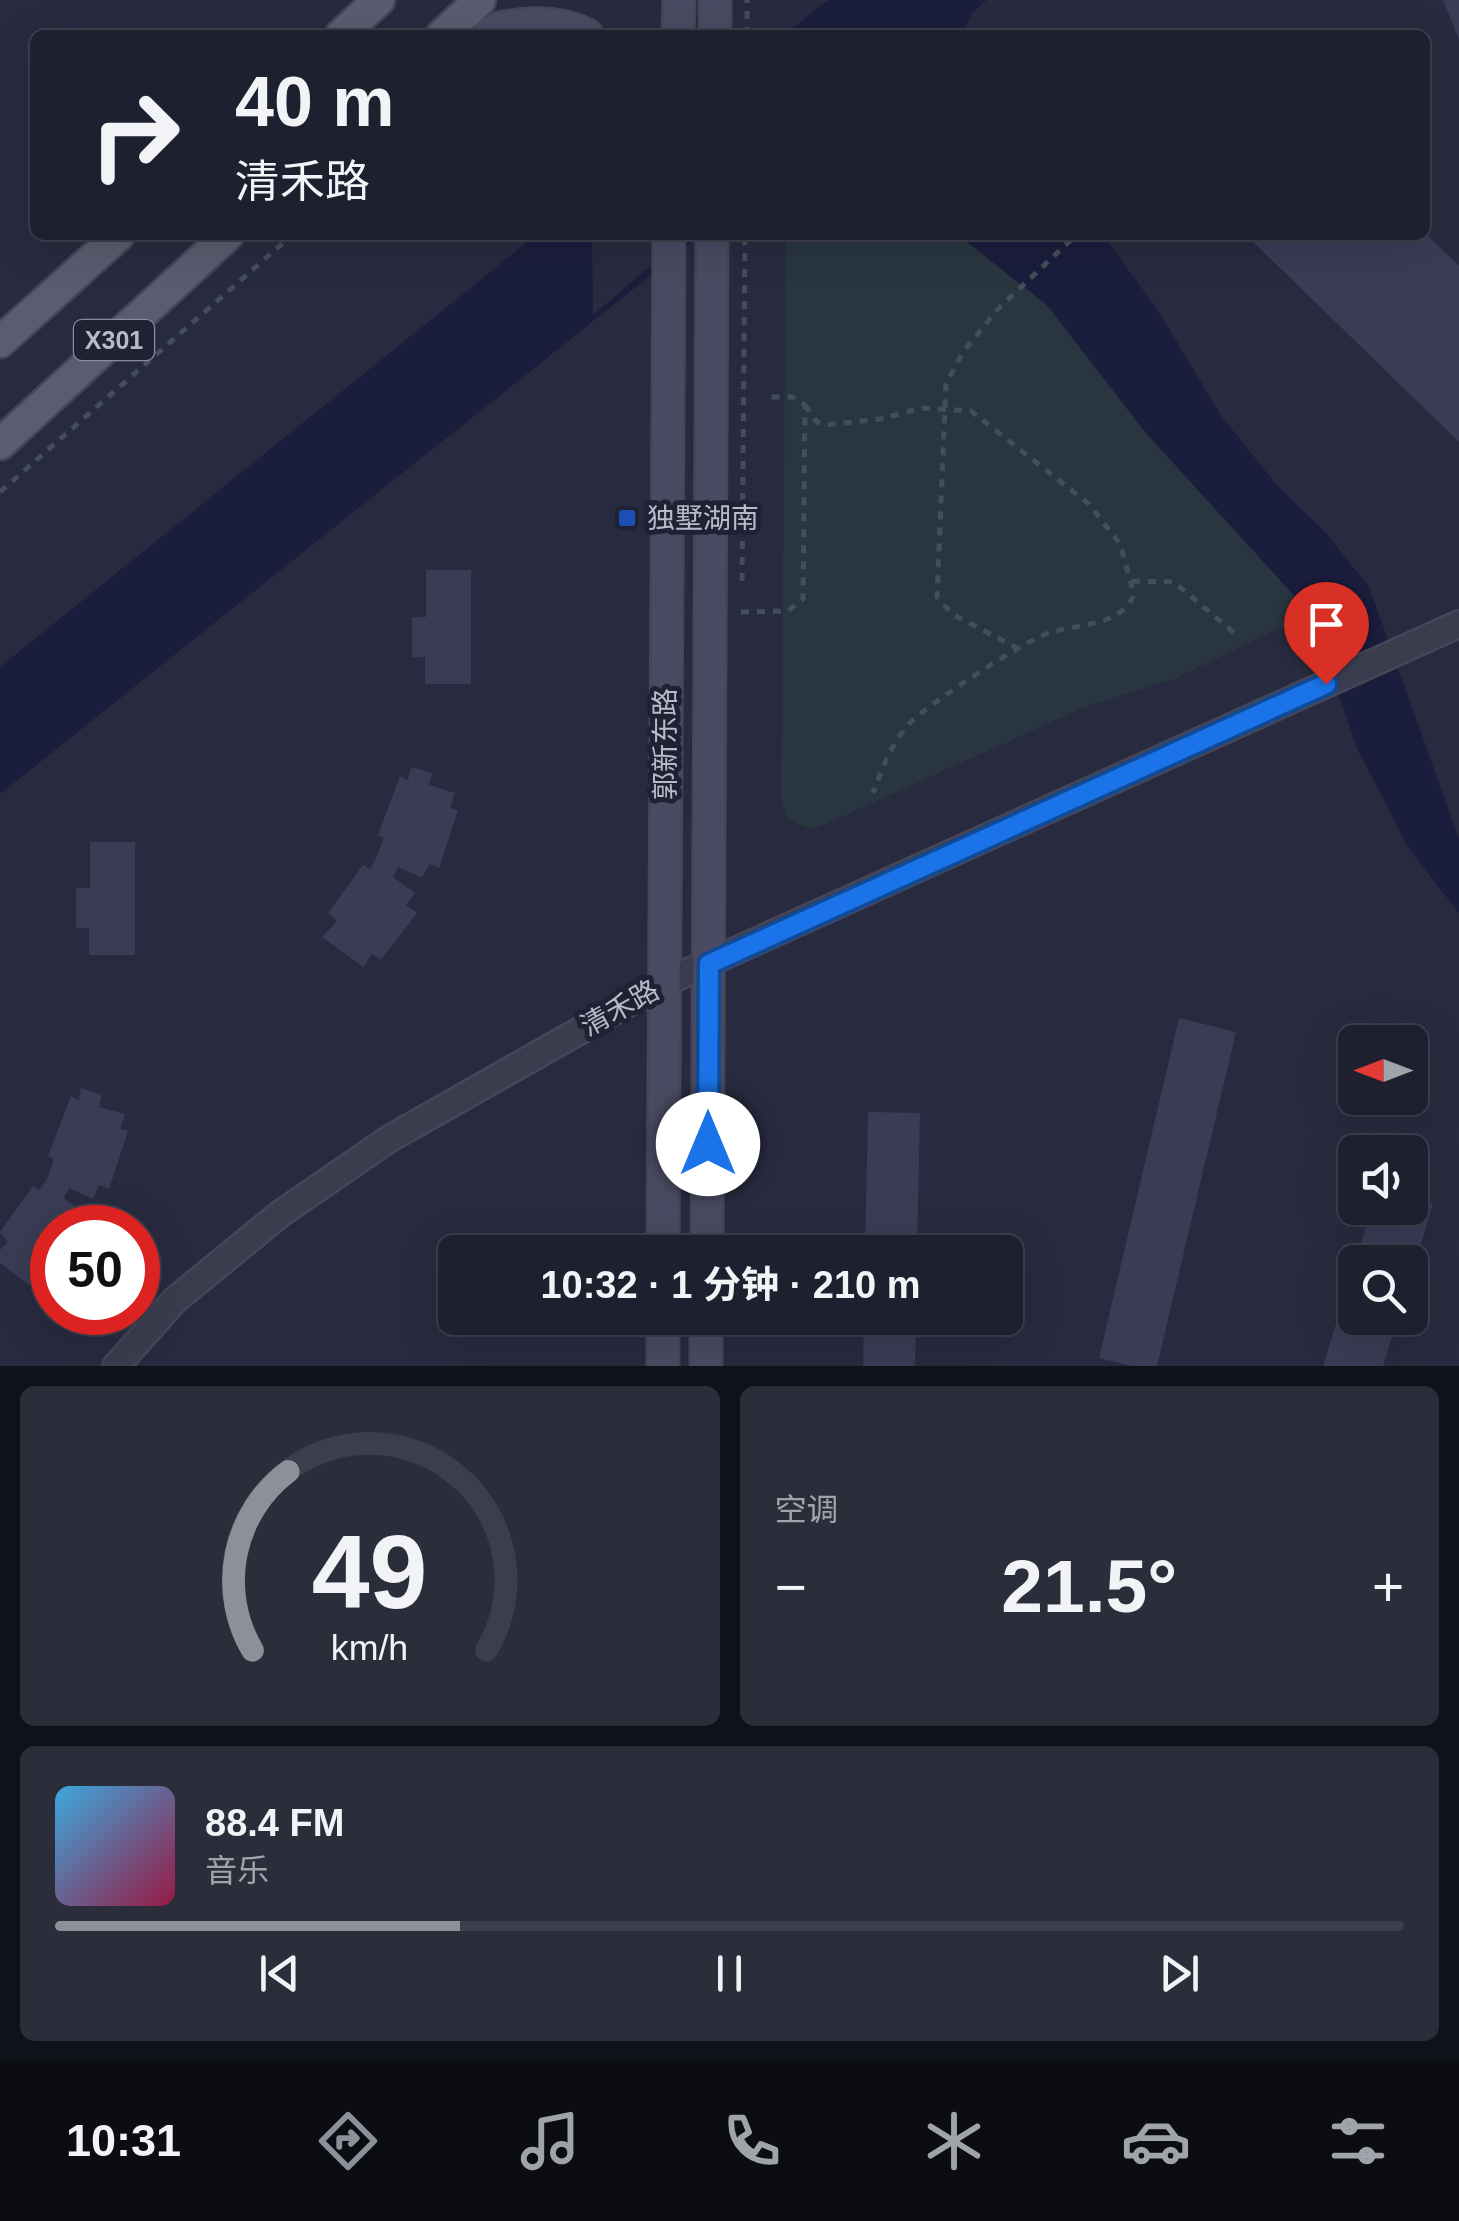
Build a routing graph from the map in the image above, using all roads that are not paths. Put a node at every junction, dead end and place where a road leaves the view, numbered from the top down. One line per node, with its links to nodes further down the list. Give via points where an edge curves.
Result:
1 (379, 0): 5 (main road)
2 (480, 0): 6 (main road)
3 (679, 0): 9 (main road)
4 (715, 0): 10 (main road)
5 (346, 30)
6 (447, 30)
7 (501, 30): 8 (main road, via 527,24)
8 (572, 30)
9 (678, 30)
10 (715, 30)
11 (113, 240): 15 (main road, X301)
12 (223, 240): 16 (main road, X301)
13 (668, 240): 19 (main road, 郭新东路)
14 (712, 240): 18 (main road, 郭新东路)
15 (0, 342)
16 (0, 444)
17 (1459, 624): 18 (street, 清禾路)
18 (709, 964): 19 (street, 清禾路); 21 (main road, 郭新东路)
19 (664, 982): 20 (main road, 郭新东路); 24 (street, 清禾路, via 388,1139 280,1214 174,1300)
20 (664, 1235)
21 (707, 1235)
22 (663, 1335): 25 (main road)
23 (706, 1335): 26 (main road)
24 (116, 1366)
25 (663, 1366)
26 (706, 1366)

